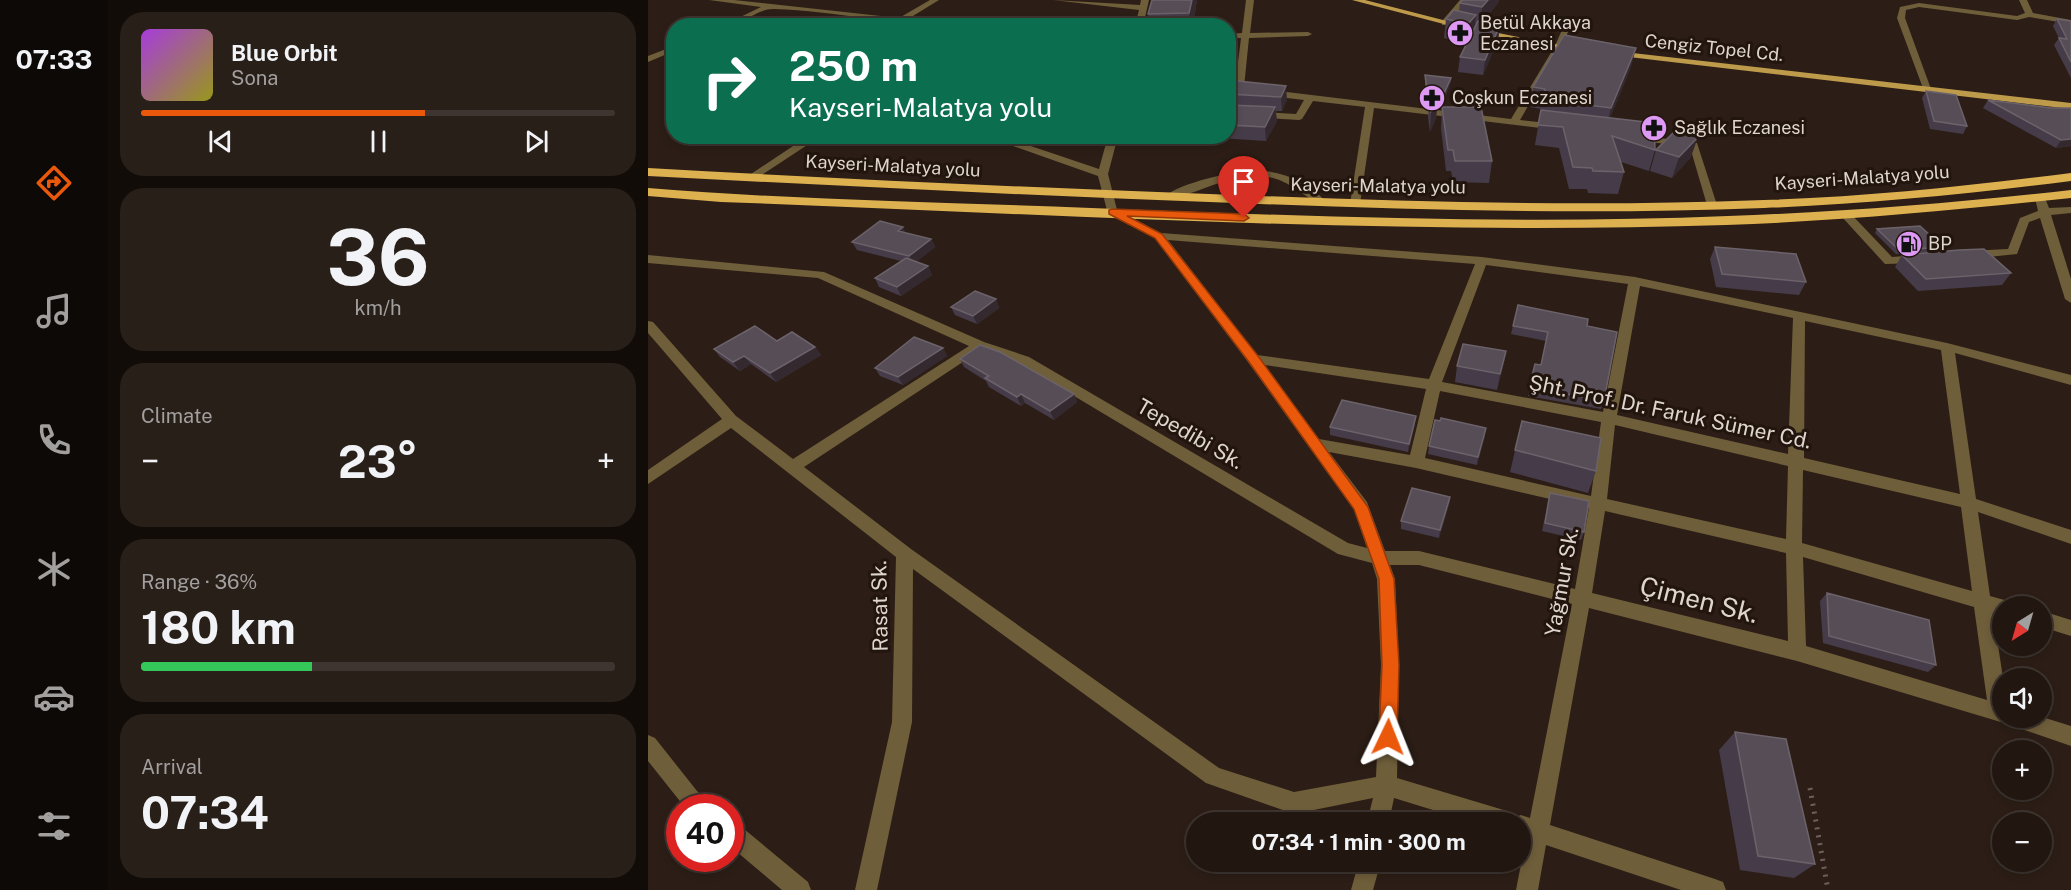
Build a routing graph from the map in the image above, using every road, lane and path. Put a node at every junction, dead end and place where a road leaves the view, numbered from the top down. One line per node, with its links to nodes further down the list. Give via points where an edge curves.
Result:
1 (712, 0): 11 (street)
2 (781, 0): 11 (street)
3 (935, 0): 15 (street)
4 (1057, 0): 10 (street)
5 (1250, 0): 21 (street)
6 (1356, 0): 9 (main road)
7 (1464, 0): 17 (street)
8 (2022, 0): 12 (street, via 2030,10)
9 (1371, 2): 17 (main road)
10 (1144, 4)
11 (770, 6): 13 (street); 14 (street)
12 (2029, 15): 16 (street); 27 (street, via 2009,17 1906,6 1901,18)
13 (744, 18)
14 (883, 18)
15 (905, 18)
16 (2071, 22)
17 (1445, 23): 22 (main road)
18 (1568, 25): 22 (street)
19 (1308, 34): 21 (street)
20 (1236, 36): 21 (street)
21 (1246, 36): 25 (street)
22 (1559, 46): 23 (main road); 32 (street)
23 (1591, 50)
24 (1601, 52): 27 (main road, Cengiz Topel Cd.)
25 (1236, 80)
26 (1236, 89): 28 (street)
27 (1927, 89): 30 (main road, Cengiz Topel Cd.)
28 (1310, 97): 29 (street); 31 (street, via 1299,117)
29 (1370, 104): 32 (street); 48 (street)
30 (2071, 106)
31 (1236, 113)
32 (1514, 121): 33 (street)
33 (1570, 129)
34 (1627, 136): 49 (street, via 1694,145)
35 (803, 144): 40 (street)
36 (1014, 144): 39 (street)
37 (1111, 144): 39 (street)
38 (648, 172): 40 (highway, Kayseri-Malatya yolu)
39 (1102, 174): 44 (street)
40 (750, 177): 44 (highway, Kayseri-Malatya yolu)
41 (2071, 177): 49 (highway, Kayseri-Malatya yolu, via 1888,196)
42 (648, 192): 51 (highway, Kayseri-Malatya yolu)
43 (2071, 194): 46 (highway, Kayseri-Malatya yolu)
44 (1107, 195): 45 (highway, Kayseri-Malatya yolu); 51 (street)
45 (1168, 197): 47 (highway, Kayseri-Malatya yolu); 47 (street, via 1221,177 1247,172 1291,179)
46 (2040, 198): 52 (street); 53 (highway, Kayseri-Malatya yolu)
47 (1322, 203): 48 (highway, Kayseri-Malatya yolu)
48 (1355, 204): 49 (highway, Kayseri-Malatya yolu, via 1533,208)
49 (1712, 205)
50 (2071, 210): 52 (street)
51 (1112, 212): 53 (highway, Kayseri-Malatya yolu, via 1354,222 1530,224); 54 (street)
52 (2045, 212): 55 (street, via 2024,220 2013,252); 60 (street)
53 (1846, 215): 56 (street, via 1889,261)
54 (1159, 236): 58 (street); 65 (street)
55 (1957, 256)
56 (1934, 258)
57 (648, 259): 63 (street, Tepedibi Sk., via 820,275)
58 (1482, 261): 59 (street); 67 (street)
59 (1635, 281): 61 (street); 68 (street, Yağmur Sk.)
60 (2071, 299)
61 (1799, 316): 64 (street); 71 (street)
62 (649, 326): 69 (street, Rasat Sk.)
63 (979, 345): 73 (street); 80 (street, Tepedibi Sk., via 1024,360 1344,549)
64 (1947, 347): 66 (street); 75 (street)
65 (1253, 359): 67 (street, Şht. Prof. Dr. Faruk Sümer Cd.); 70 (street)
66 (2071, 380)
67 (1434, 385): 68 (street, Şht. Prof. Dr. Faruk Sümer Cd.); 72 (street)
68 (1609, 418): 71 (street, Şht. Prof. Dr. Faruk Sümer Cd.); 76 (street, Yağmur Sk.)
69 (731, 420): 73 (street, Rasat Sk.); 74 (street)
70 (1313, 443): 72 (street); 80 (street, via 1361,507)
71 (1797, 461): 75 (street, Şht. Prof. Dr. Faruk Sümer Cd.); 78 (street)
72 (1416, 462): 76 (street)
73 (790, 468): 79 (street, Rasat Sk.)
74 (648, 478)
75 (1971, 503): 77 (street, Şht. Prof. Dr. Faruk Sümer Cd.); 82 (street)
76 (1598, 505): 78 (street); 81 (street, Yağmur Sk.)
77 (2071, 537)
78 (1794, 548): 82 (street); 86 (street)
79 (905, 554): 92 (street, via 1213,776 1294,803); 103 (street, Rasat Sk., via 902,723)
80 (1379, 558): 81 (street, Çimen Sk., via 1419,558); 92 (street, via 1386,579 1390,665)
81 (1582, 599): 86 (street, Çimen Sk.); 97 (street, Yağmur Sk.)
82 (1982, 602): 83 (street); 87 (street)
83 (1992, 605)
84 (2052, 622): 85 (street)
85 (2071, 628)
86 (1797, 652): 88 (street, Çimen Sk.)
87 (1995, 668)
88 (1992, 711)
89 (2045, 728): 90 (street, Çimen Sk.)
90 (2071, 736)
91 (648, 746): 94 (street)
92 (1386, 785): 95 (street); 96 (street)
93 (1810, 788): 107 (path)
94 (687, 794)
95 (1380, 812)
96 (1474, 812)
97 (1531, 825)
98 (1531, 829): 106 (street)
99 (744, 844): 102 (street)
100 (1367, 872): 104 (street)
101 (1528, 872): 105 (street, Yağmur Sk.)
102 (800, 890)
103 (866, 890)
104 (1362, 890)
105 (1527, 890)
106 (1715, 890)
107 (1828, 890)

